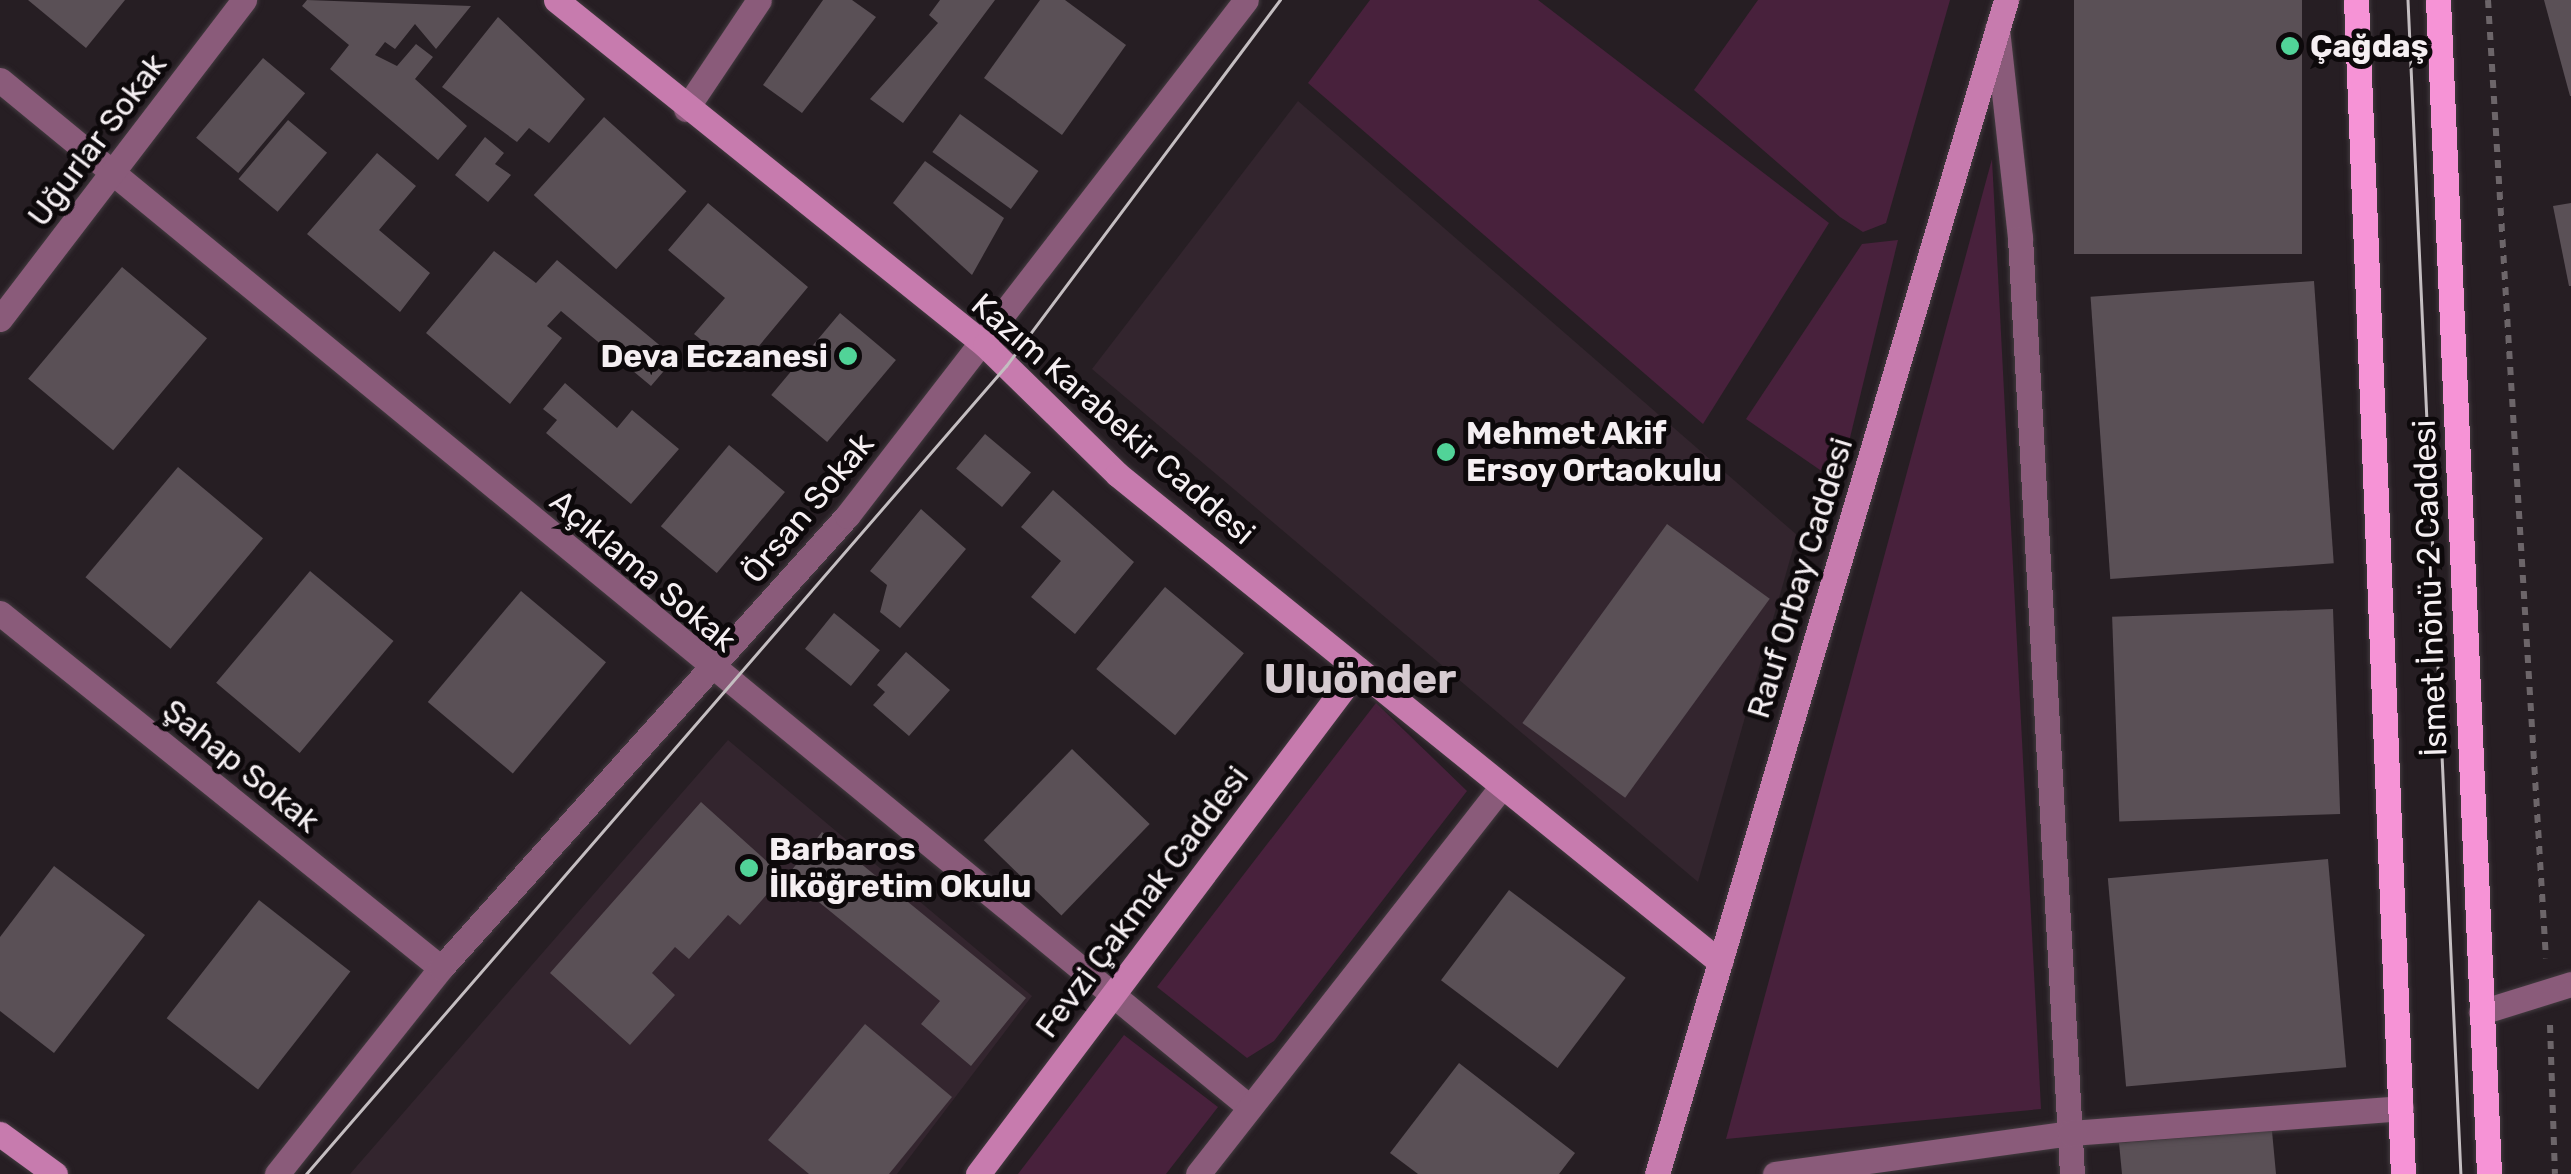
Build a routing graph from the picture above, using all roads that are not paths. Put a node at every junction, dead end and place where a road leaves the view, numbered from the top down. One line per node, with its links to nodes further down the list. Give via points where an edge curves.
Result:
1 (244, 0): 11 (street, Uğurlar Sokak)
2 (556, 0): 10 (street, Kazım Karabekir Caddesi)
3 (759, 0): 10 (street)
4 (1246, 0): 13 (street, Örsan Sokak)
5 (2006, 0): 8 (street, Rauf Orbay Caddesi)
6 (2356, 0): 24 (main road, İsmet İnönü-2 Caddesi)
7 (2438, 0): 22 (main road, İsmet İnönü-2 Caddesi)
8 (1997, 29): 18 (street, Rauf Orbay Caddesi); 26 (street, via 2020,238)
9 (0, 80): 11 (street, Açıklama Sokak)
10 (686, 109): 13 (street, Kazım Karabekir Caddesi)
11 (114, 172): 12 (street, Uğurlar Sokak); 16 (street, Açıklama Sokak)
12 (0, 319)
13 (985, 345): 15 (street, Kazım Karabekir Caddesi, via 1118,474); 16 (street, Örsan Sokak)
14 (0, 614): 19 (street, Şahap Sokak)
15 (1358, 669): 17 (street, Kazım Karabekir Caddesi); 21 (street, Fevzi Çakmak Caddesi)
16 (712, 670): 19 (street, Örsan Sokak); 21 (street, Açıklama Sokak)
17 (1502, 786): 18 (street, Kazım Karabekir Caddesi); 23 (street)
18 (1720, 962): 31 (street, Rauf Orbay Caddesi)
19 (441, 968): 28 (street, Örsan Sokak)
20 (2560, 985): 22 (street)
21 (1113, 994): 23 (street, Açıklama Sokak); 29 (street, Fevzi Çakmak Caddesi)
22 (2481, 1012): 35 (main road, İsmet İnönü-2 Caddesi)
23 (1248, 1106): 30 (street)
24 (2401, 1108): 26 (street); 34 (main road, İsmet İnönü-2 Caddesi)
25 (0, 1134): 27 (street)
26 (2070, 1134): 32 (street); 33 (street)
27 (55, 1174)
28 (277, 1174)
29 (978, 1174)
30 (1198, 1174)
31 (1657, 1174)
32 (1776, 1174)
33 (2072, 1174)
34 (2403, 1174)
35 (2489, 1174)

